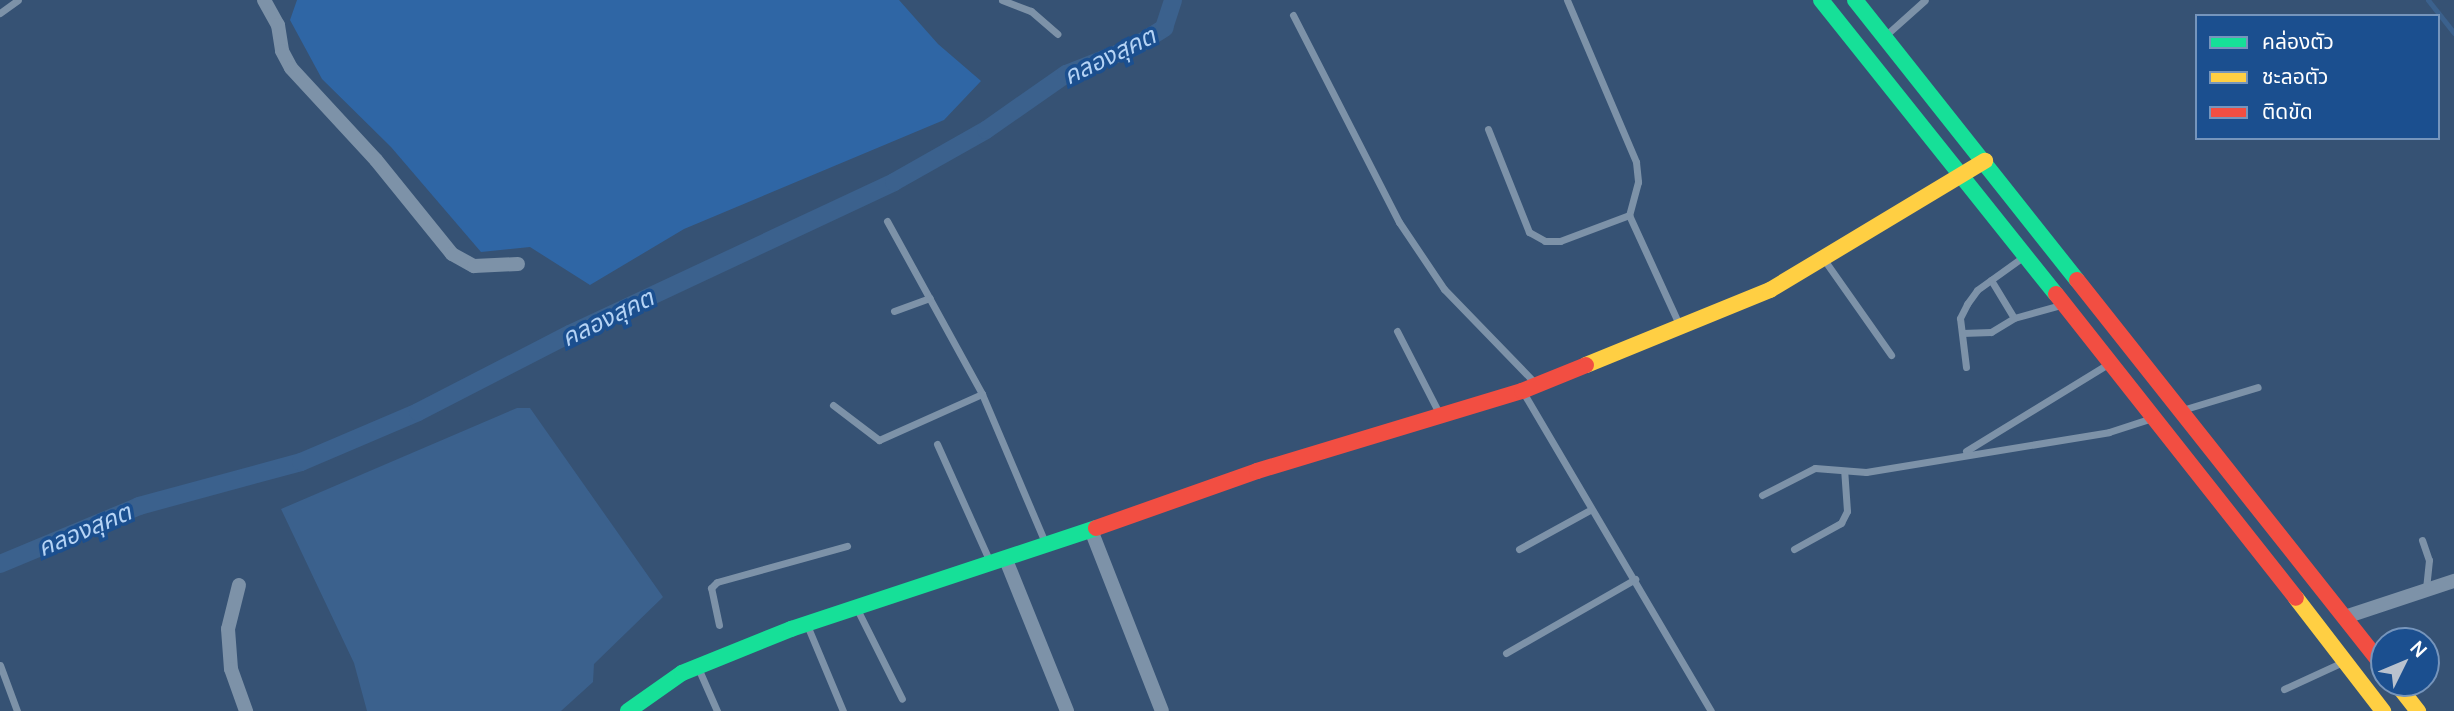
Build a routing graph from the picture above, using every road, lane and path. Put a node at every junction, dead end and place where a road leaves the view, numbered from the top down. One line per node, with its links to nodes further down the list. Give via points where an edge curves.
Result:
1 (18, 0): 8 (lane)
2 (264, 0): 19 (street, via 278,24 282,51 291,68 376,160 452,254 474,266)
3 (1002, 0): 10 (lane, via 1031,10)
4 (1567, 0): 15 (lane, via 1636,162 1638,182)
5 (1821, 0): 14 (main road)
6 (1856, 0): 11 (main road)
7 (1922, 1): 11 (lane)
8 (0, 13)
9 (1293, 15): 32 (lane, via 1399,222 1444,289)
10 (1057, 34)
11 (1885, 36): 13 (main road)
12 (1488, 129): 15 (lane, via 1529,232 1545,241 1560,241)
13 (1985, 160): 14 (main road); 35 (main road)
14 (1964, 176): 17 (main road); 18 (main road)
15 (1629, 215): 25 (lane)
16 (887, 221): 21 (lane)
17 (2027, 254): 20 (lane); 22 (main road)
18 (1822, 258): 25 (main road, via 1770,290); 28 (lane)
19 (518, 264)
20 (1991, 280): 24 (lane); 27 (lane, via 1967,304 1960,318)
21 (930, 298): 23 (lane); 33 (lane)
22 (2066, 304): 24 (lane); 29 (main road)
23 (894, 311)
24 (2014, 318): 27 (lane, via 1991,332)
25 (1681, 328): 32 (main road)
26 (1397, 331): 36 (lane)
27 (1962, 333): 30 (lane)
28 (1891, 355)
29 (2112, 361): 37 (main road); 39 (lane)
30 (1966, 367)
31 (2258, 387): 35 (lane)
32 (1530, 388): 36 (main road); 42 (lane)
33 (982, 394): 34 (lane, via 879,440); 46 (lane)
34 (833, 405)
35 (2182, 410): 55 (main road)
36 (1440, 415): 43 (main road, via 1256,471)
37 (2155, 417): 39 (lane, via 2109,432); 60 (main road)
38 (937, 444): 49 (lane)
39 (1963, 453): 40 (lane)
40 (1844, 472): 41 (lane, via 1806,470); 48 (lane, via 1847,511 1841,523)
41 (1762, 495)
42 (1590, 510): 47 (lane); 50 (lane)
43 (1091, 530): 46 (main road); 72 (street)
44 (2423, 540): 53 (lane, via 2429,560)
45 (847, 546): 57 (lane, via 717,582 711,588)
46 (1046, 546): 49 (main road)
47 (1519, 549)
48 (1794, 549)
49 (999, 562): 54 (main road); 71 (street)
50 (1634, 579): 59 (lane); 73 (lane)
51 (2454, 581): 53 (street)
52 (239, 585): 67 (street, via 228,629 231,669)
53 (2426, 590): 55 (street)
54 (856, 607): 56 (main road); 65 (lane)
55 (2345, 617): 58 (main road)
56 (807, 624): 62 (main road, via 724,648); 70 (lane)
57 (719, 625)
58 (2370, 649)
59 (1506, 653)
60 (2343, 662): 63 (lane); 74 (main road)
61 (0, 664): 66 (lane)
62 (697, 667): 68 (main road, via 657,686); 69 (lane)
63 (2284, 689)
64 (2407, 697): 75 (main road)
65 (902, 699)
66 (17, 711)
67 (246, 711)
68 (628, 711)
69 (717, 711)
70 (843, 711)
71 (1067, 711)
72 (1162, 711)
73 (1711, 711)
74 (2383, 711)
75 (2418, 711)

